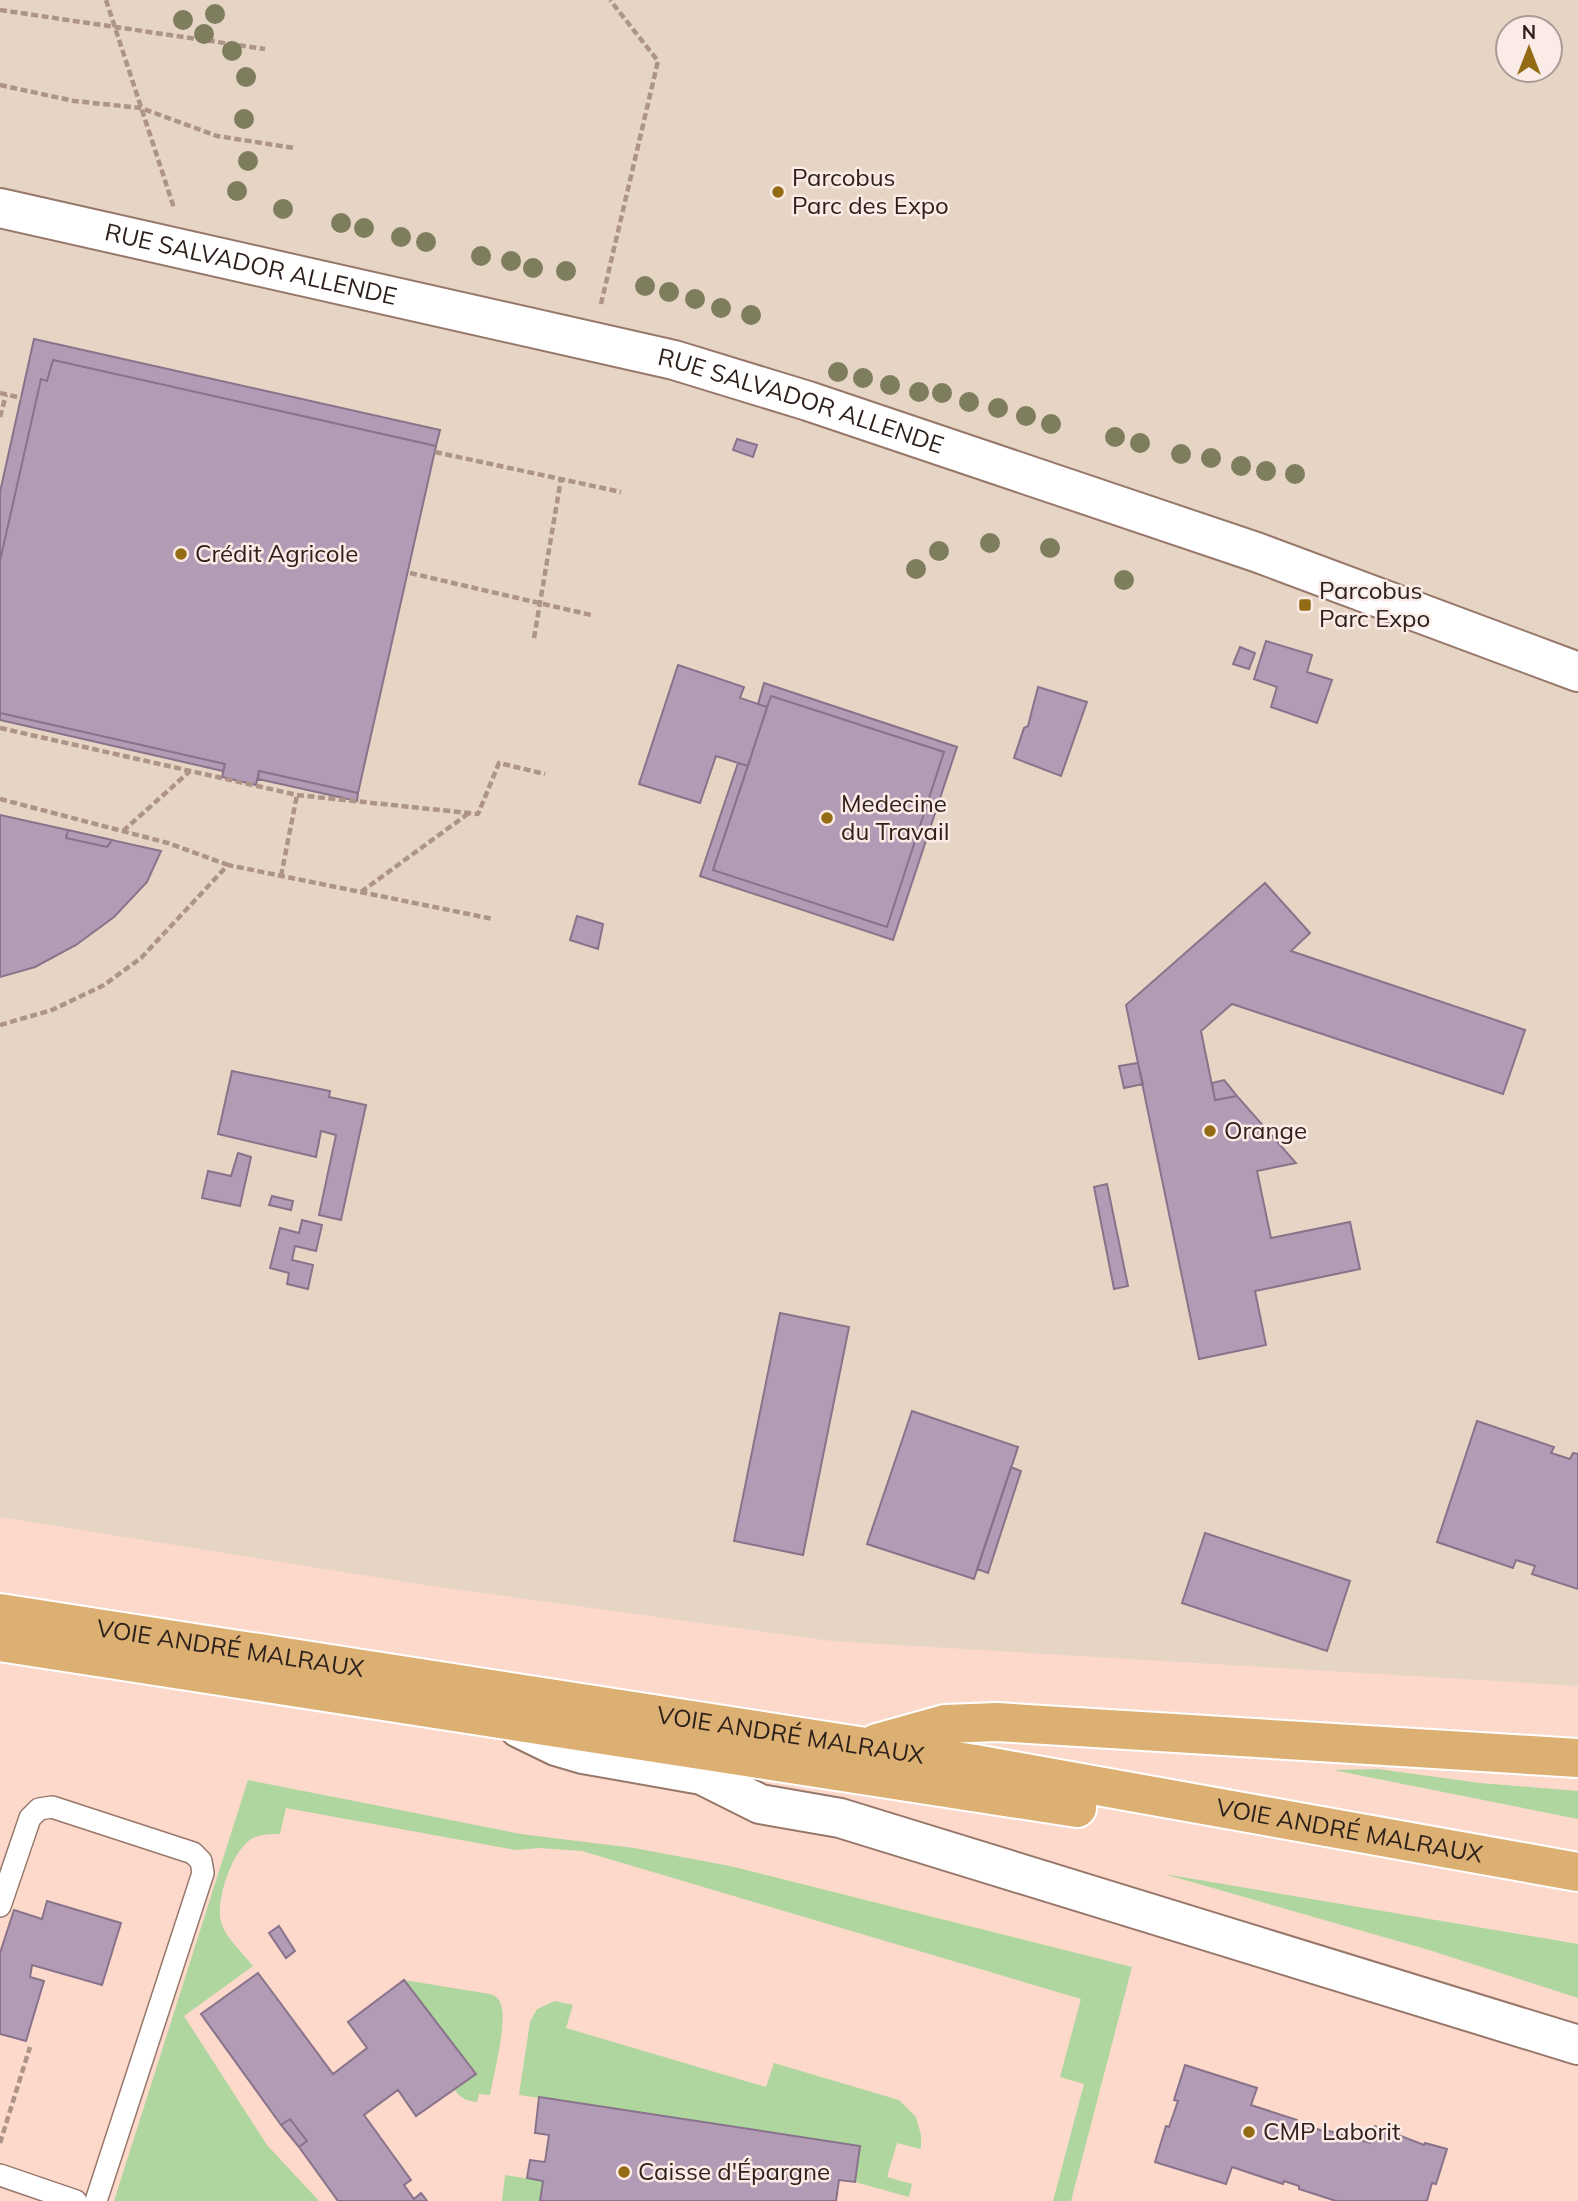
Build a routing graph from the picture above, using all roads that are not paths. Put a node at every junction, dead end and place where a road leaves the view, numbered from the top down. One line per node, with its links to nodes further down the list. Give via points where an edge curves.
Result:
1 (0, 208): 2 (street, RUE SALVADOR ALLENDE, via 674,360 1256,552)
2 (1578, 672)
3 (0, 1613): 6 (main road, VOIE ANDRÉ MALRAUX)
4 (0, 1642): 5 (main road, VOIE ANDRÉ MALRAUX)
5 (498, 1717): 9 (main road, VOIE ANDRÉ MALRAUX, via 1160,1821); 11 (street, via 556,1746 702,1775 760,1804 840,1818)
6 (866, 1746): 7 (main road, via 945,1724 997,1722); 8 (main road, VOIE ANDRÉ MALRAUX)
7 (1578, 1758)
8 (1578, 1872)
9 (1578, 1899)
10 (0, 1906): 14 (lane, via 30,1818 38,1809 52,1807 193,1853 201,1861 202,1873)
11 (1578, 2045)
12 (0, 2175): 13 (lane)
13 (76, 2201)
14 (96, 2201)

